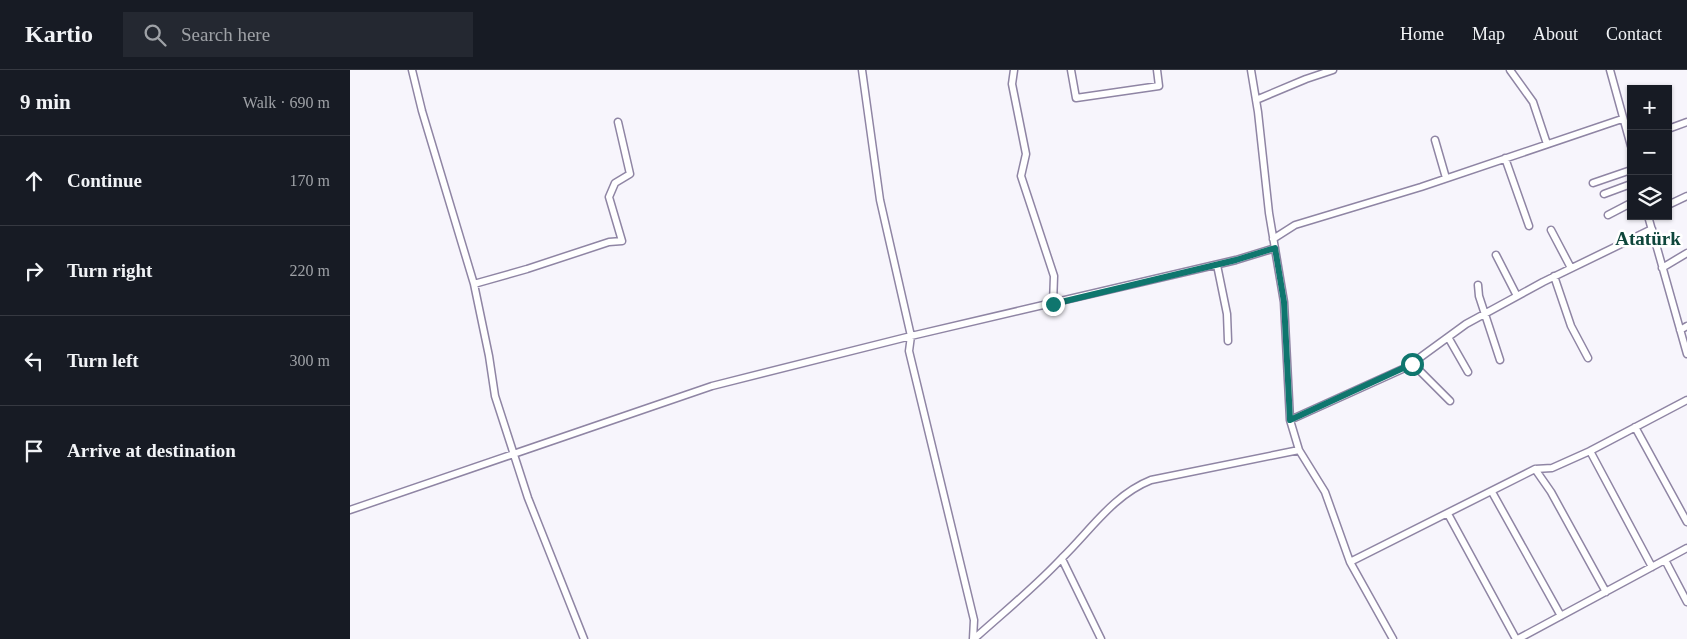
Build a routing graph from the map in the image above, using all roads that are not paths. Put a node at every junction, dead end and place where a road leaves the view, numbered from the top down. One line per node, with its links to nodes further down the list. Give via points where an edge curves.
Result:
1 (412, 70): 40 (street)
2 (862, 70): 47 (street, via 880,200)
3 (1014, 70): 43 (street, via 1012,84 1026,154 1022,176 1054,276)
4 (1071, 70): 5 (street, via 1076,98 1159,86)
5 (1157, 70)
6 (1251, 70): 10 (street)
7 (1333, 70): 10 (street)
8 (1510, 70): 17 (street, via 1533,102)
9 (1610, 70): 11 (street)
10 (1256, 100): 32 (street)
11 (1622, 119): 15 (street); 17 (street)
12 (618, 122): 40 (street, via 630,174 615,183 609,197 622,241 609,242)
13 (1687, 122): 14 (street)
14 (1672, 128)
15 (1627, 135)
16 (1435, 140): 20 (street)
17 (1547, 144): 18 (street)
18 (1505, 158): 20 (street); 29 (street)
19 (1627, 171): 21 (street)
20 (1446, 178): 32 (street, via 1295,225)
21 (1593, 183)
22 (1627, 185): 23 (street)
23 (1604, 194)
24 (1687, 196): 25 (street)
25 (1672, 203)
26 (1627, 205): 27 (street)
27 (1608, 215)
28 (1649, 220): 30 (street)
29 (1529, 226)
30 (1652, 229): 37 (street); 38 (street)
31 (1552, 230): 37 (street)
32 (1274, 239): 33 (street)
33 (1275, 248): 36 (street); 57 (street, via 1284,302)
34 (1687, 253): 38 (street)
35 (1496, 256): 42 (street)
36 (1217, 265): 43 (street); 49 (street, via 1227,314)
37 (1571, 268): 39 (street)
38 (1662, 268): 46 (street)
39 (1554, 276): 42 (street); 51 (street, via 1571,326)
40 (474, 284): 61 (street, via 495,396)
41 (1478, 285): 44 (street)
42 (1517, 296): 44 (street)
43 (1053, 304): 47 (street)
44 (1484, 314): 48 (street); 52 (street)
45 (1687, 326): 46 (street)
46 (1680, 330): 50 (street)
47 (910, 336): 61 (street, via 712,386); 76 (street, via 909,352 974,620)
48 (1448, 337): 53 (street); 54 (street)
49 (1228, 341)
50 (1687, 354)
51 (1588, 358)
52 (1500, 360)
53 (1412, 364): 56 (street); 57 (street)
54 (1468, 372)
55 (1687, 400): 58 (street)
56 (1450, 401)
57 (1290, 420): 59 (street)
58 (1635, 427): 60 (street); 66 (street)
59 (1298, 450): 68 (street, via 1139,485 1105,511); 70 (street, via 1326,492)
60 (1590, 451): 62 (street, via 1552,468); 71 (street)
61 (513, 454): 64 (street); 75 (street)
62 (1535, 469): 63 (street); 72 (street)
63 (1492, 492): 65 (street); 74 (street)
64 (350, 510)
65 (1448, 514): 70 (street); 79 (street)
66 (1687, 522)
67 (1687, 548): 69 (street)
68 (1062, 559): 76 (street); 77 (street)
69 (1665, 560): 71 (street); 73 (street)
70 (1350, 562): 78 (street)
71 (1652, 567): 72 (street)
72 (1606, 592): 74 (street)
73 (1687, 602)
74 (1561, 616): 79 (street)
75 (584, 639)
76 (974, 639)
77 (1101, 639)
78 (1393, 639)
79 (1517, 639)

